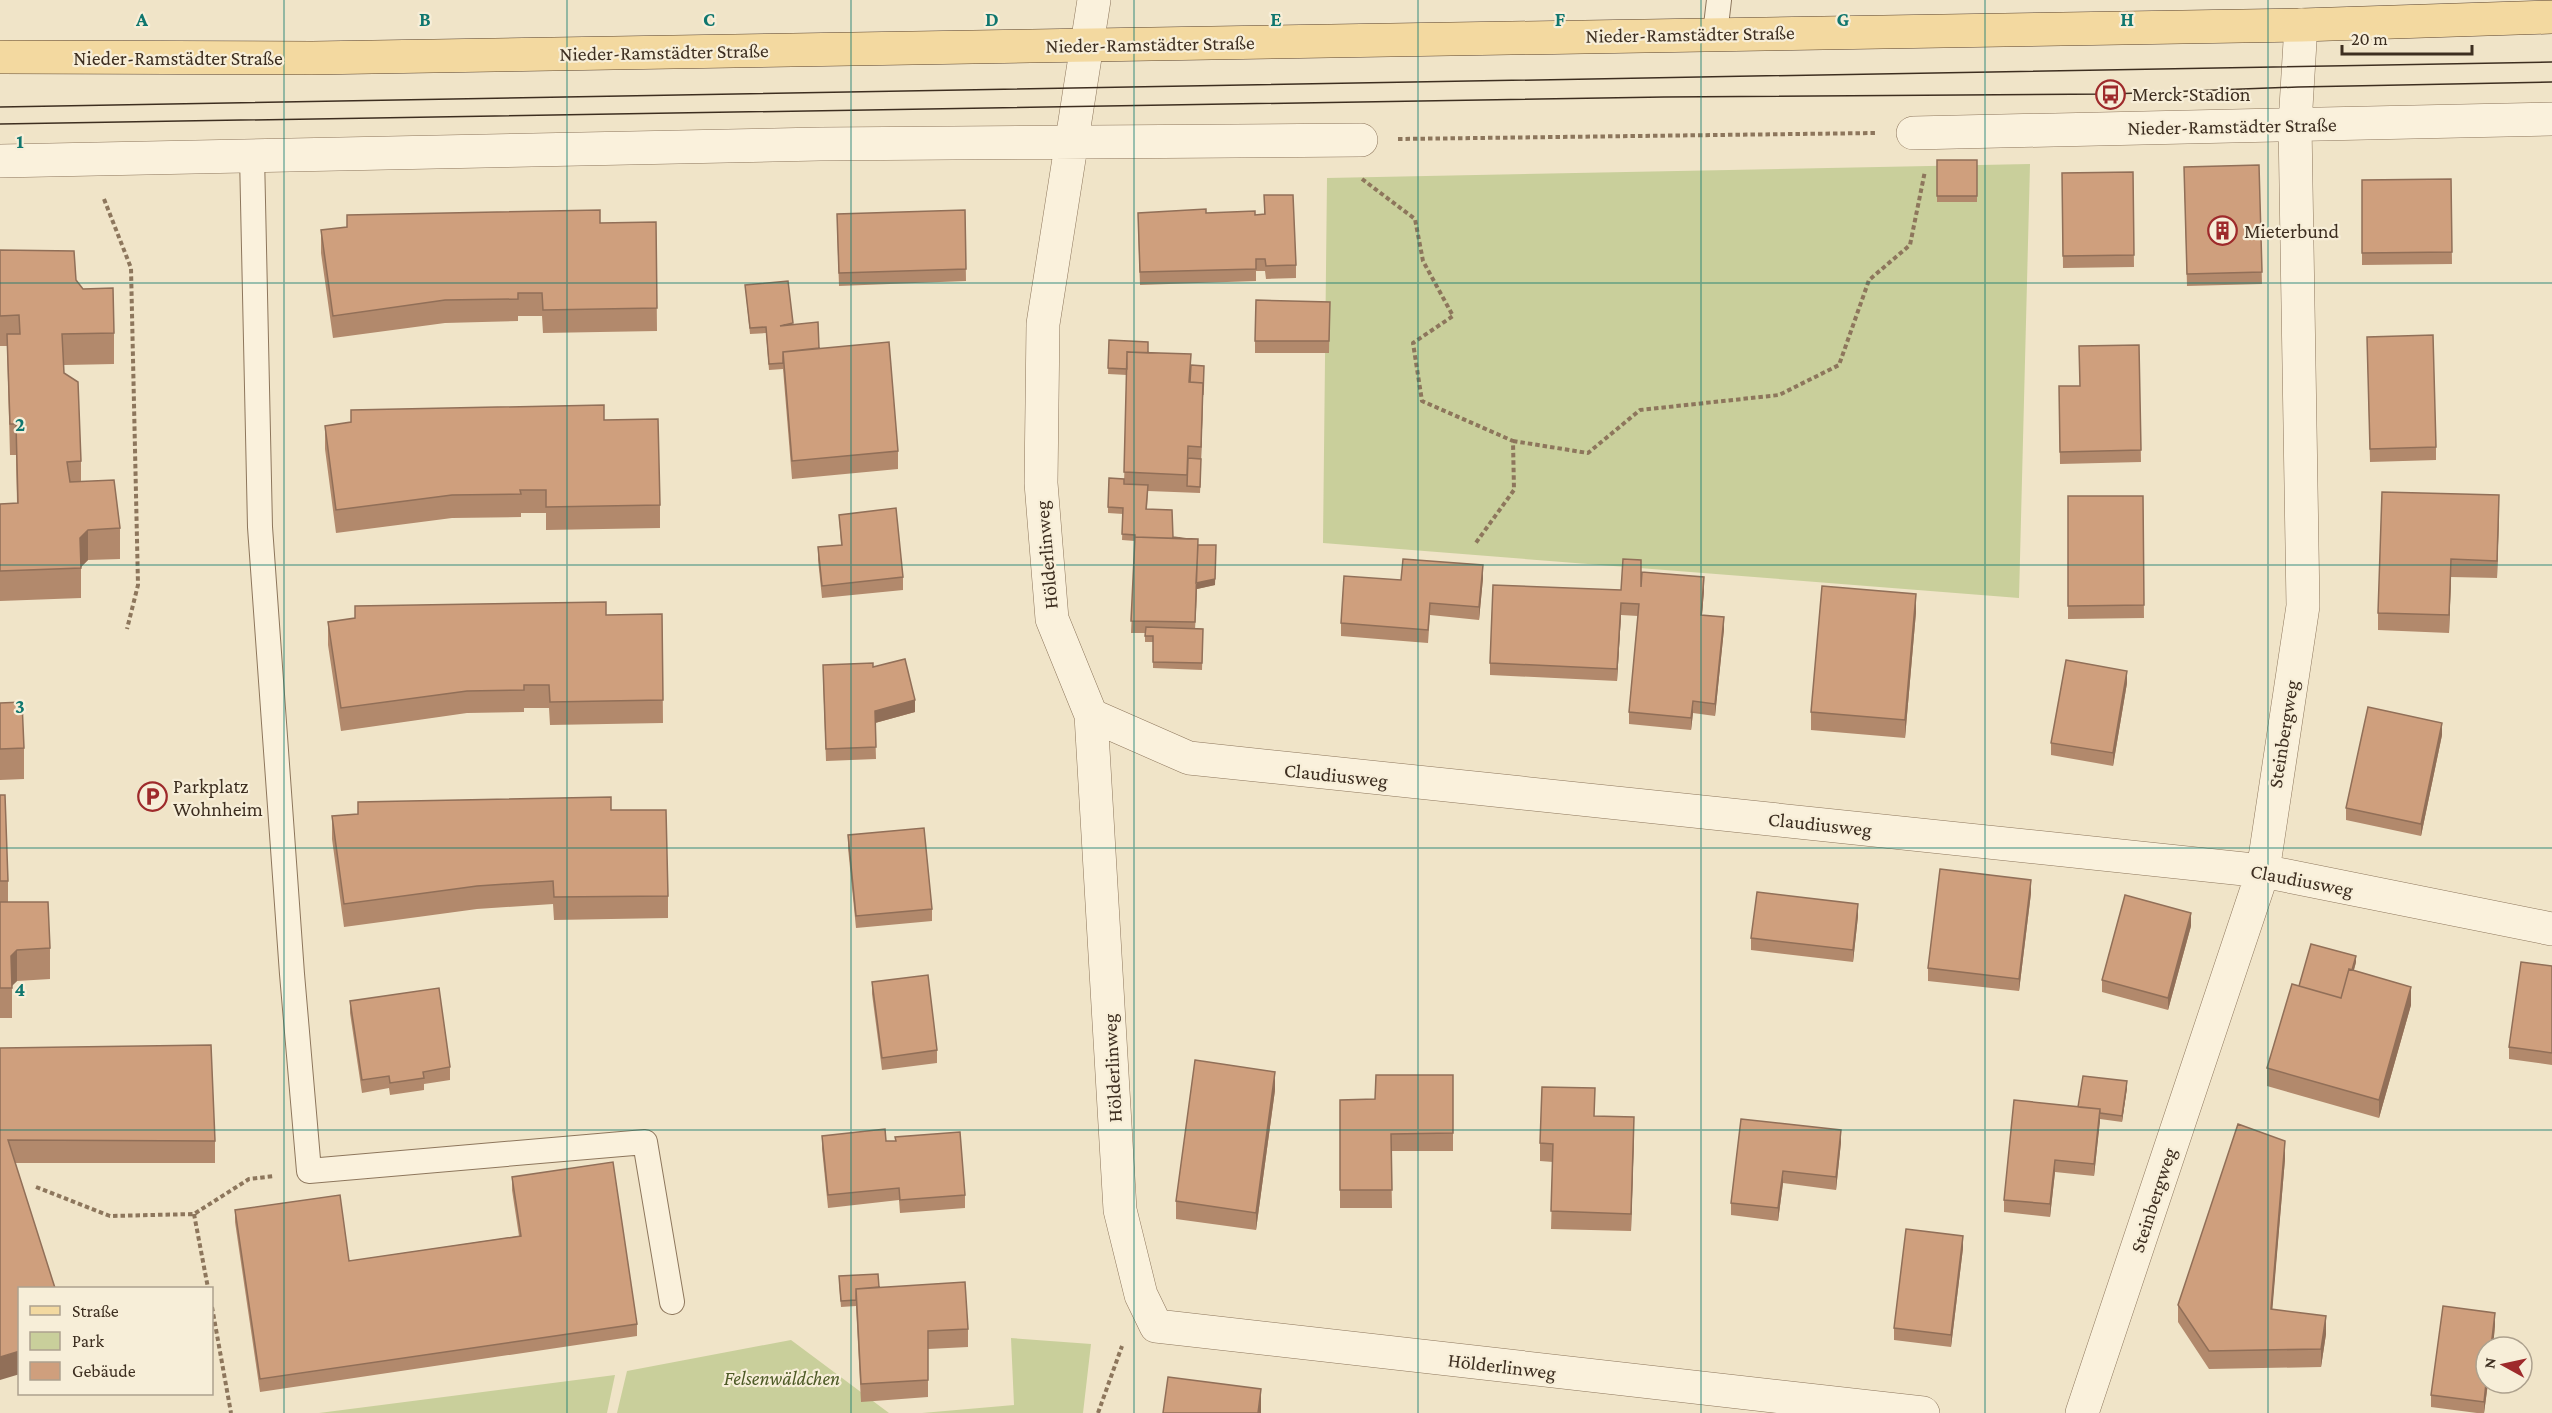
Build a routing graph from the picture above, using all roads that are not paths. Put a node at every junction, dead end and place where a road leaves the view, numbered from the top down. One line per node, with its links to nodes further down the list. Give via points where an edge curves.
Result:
1 (1094, 0): 6 (street, Hölderlinweg)
2 (1719, 0): 5 (lane)
3 (2552, 17): 4 (main road, Nieder-Ramstädter Straße)
4 (2301, 25): 5 (main road, Nieder-Ramstädter Straße); 9 (street, Steinbergweg)
5 (1715, 34): 6 (main road, Nieder-Ramstädter Straße)
6 (1087, 45): 7 (main road, Nieder-Ramstädter Straße, via 303,58); 12 (street, Hölderlinweg)
7 (0, 57)
8 (2552, 119): 9 (street, Nieder-Ramstädter Straße)
9 (2295, 124): 10 (street, Nieder-Ramstädter Straße); 16 (street, Steinbergweg, via 2303,606)
10 (1913, 133)
11 (1361, 140): 12 (street)
12 (1072, 141): 13 (street); 15 (street, Hölderlinweg, via 1043,324 1041,483 1052,619)
13 (252, 155): 14 (street); 18 (lane, via 260,527 309,1171 645,1142)
14 (0, 160)
15 (1091, 715): 16 (street, Claudiusweg, via 1190,758); 19 (street, Hölderlinweg, via 1120,1210 1141,1295 1156,1326)
16 (2263, 871): 17 (street, Claudiusweg); 20 (street, Steinbergweg)
17 (2552, 929)
18 (672, 1302)
19 (1923, 1413)
20 (2082, 1413)

